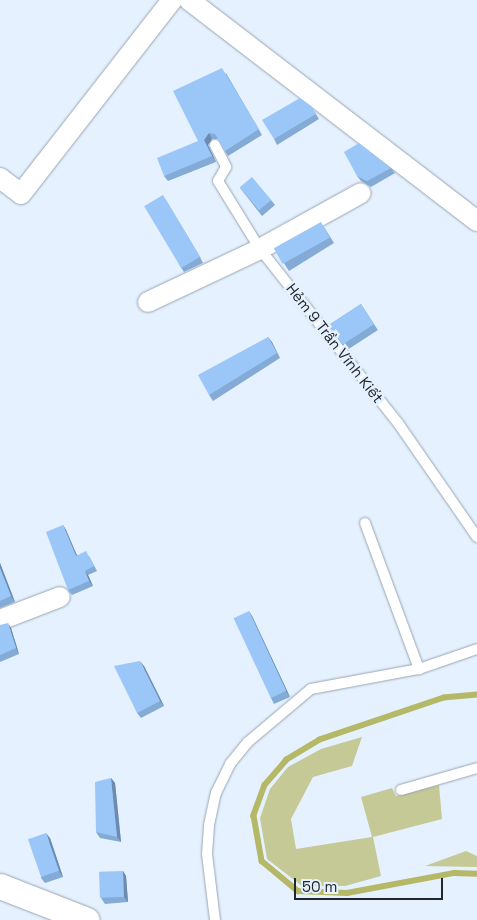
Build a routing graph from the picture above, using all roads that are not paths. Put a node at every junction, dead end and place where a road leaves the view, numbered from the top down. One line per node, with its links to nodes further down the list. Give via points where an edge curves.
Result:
1 (172, 0): 4 (street, via 21,194)
2 (189, 0): 6 (street)
3 (215, 145): 7 (lane, Hẻm 9 Trần Vĩnh Kiết, via 226,167 218,181)
4 (0, 178)
5 (361, 193): 7 (street)
6 (477, 222)
7 (260, 249): 8 (street); 10 (lane, Hẻm 9 Trần Vĩnh Kiết, via 398,423)
8 (148, 302)
9 (365, 523): 14 (lane)
10 (477, 537)
11 (60, 597): 12 (street)
12 (0, 620)
13 (477, 649): 14 (lane)
14 (419, 669): 19 (lane, via 311,689 268,722 236,757 216,793 208,825 207,854)
15 (477, 768): 16 (lane)
16 (401, 790)
17 (0, 886): 18 (street)
18 (87, 920)
19 (215, 920)

